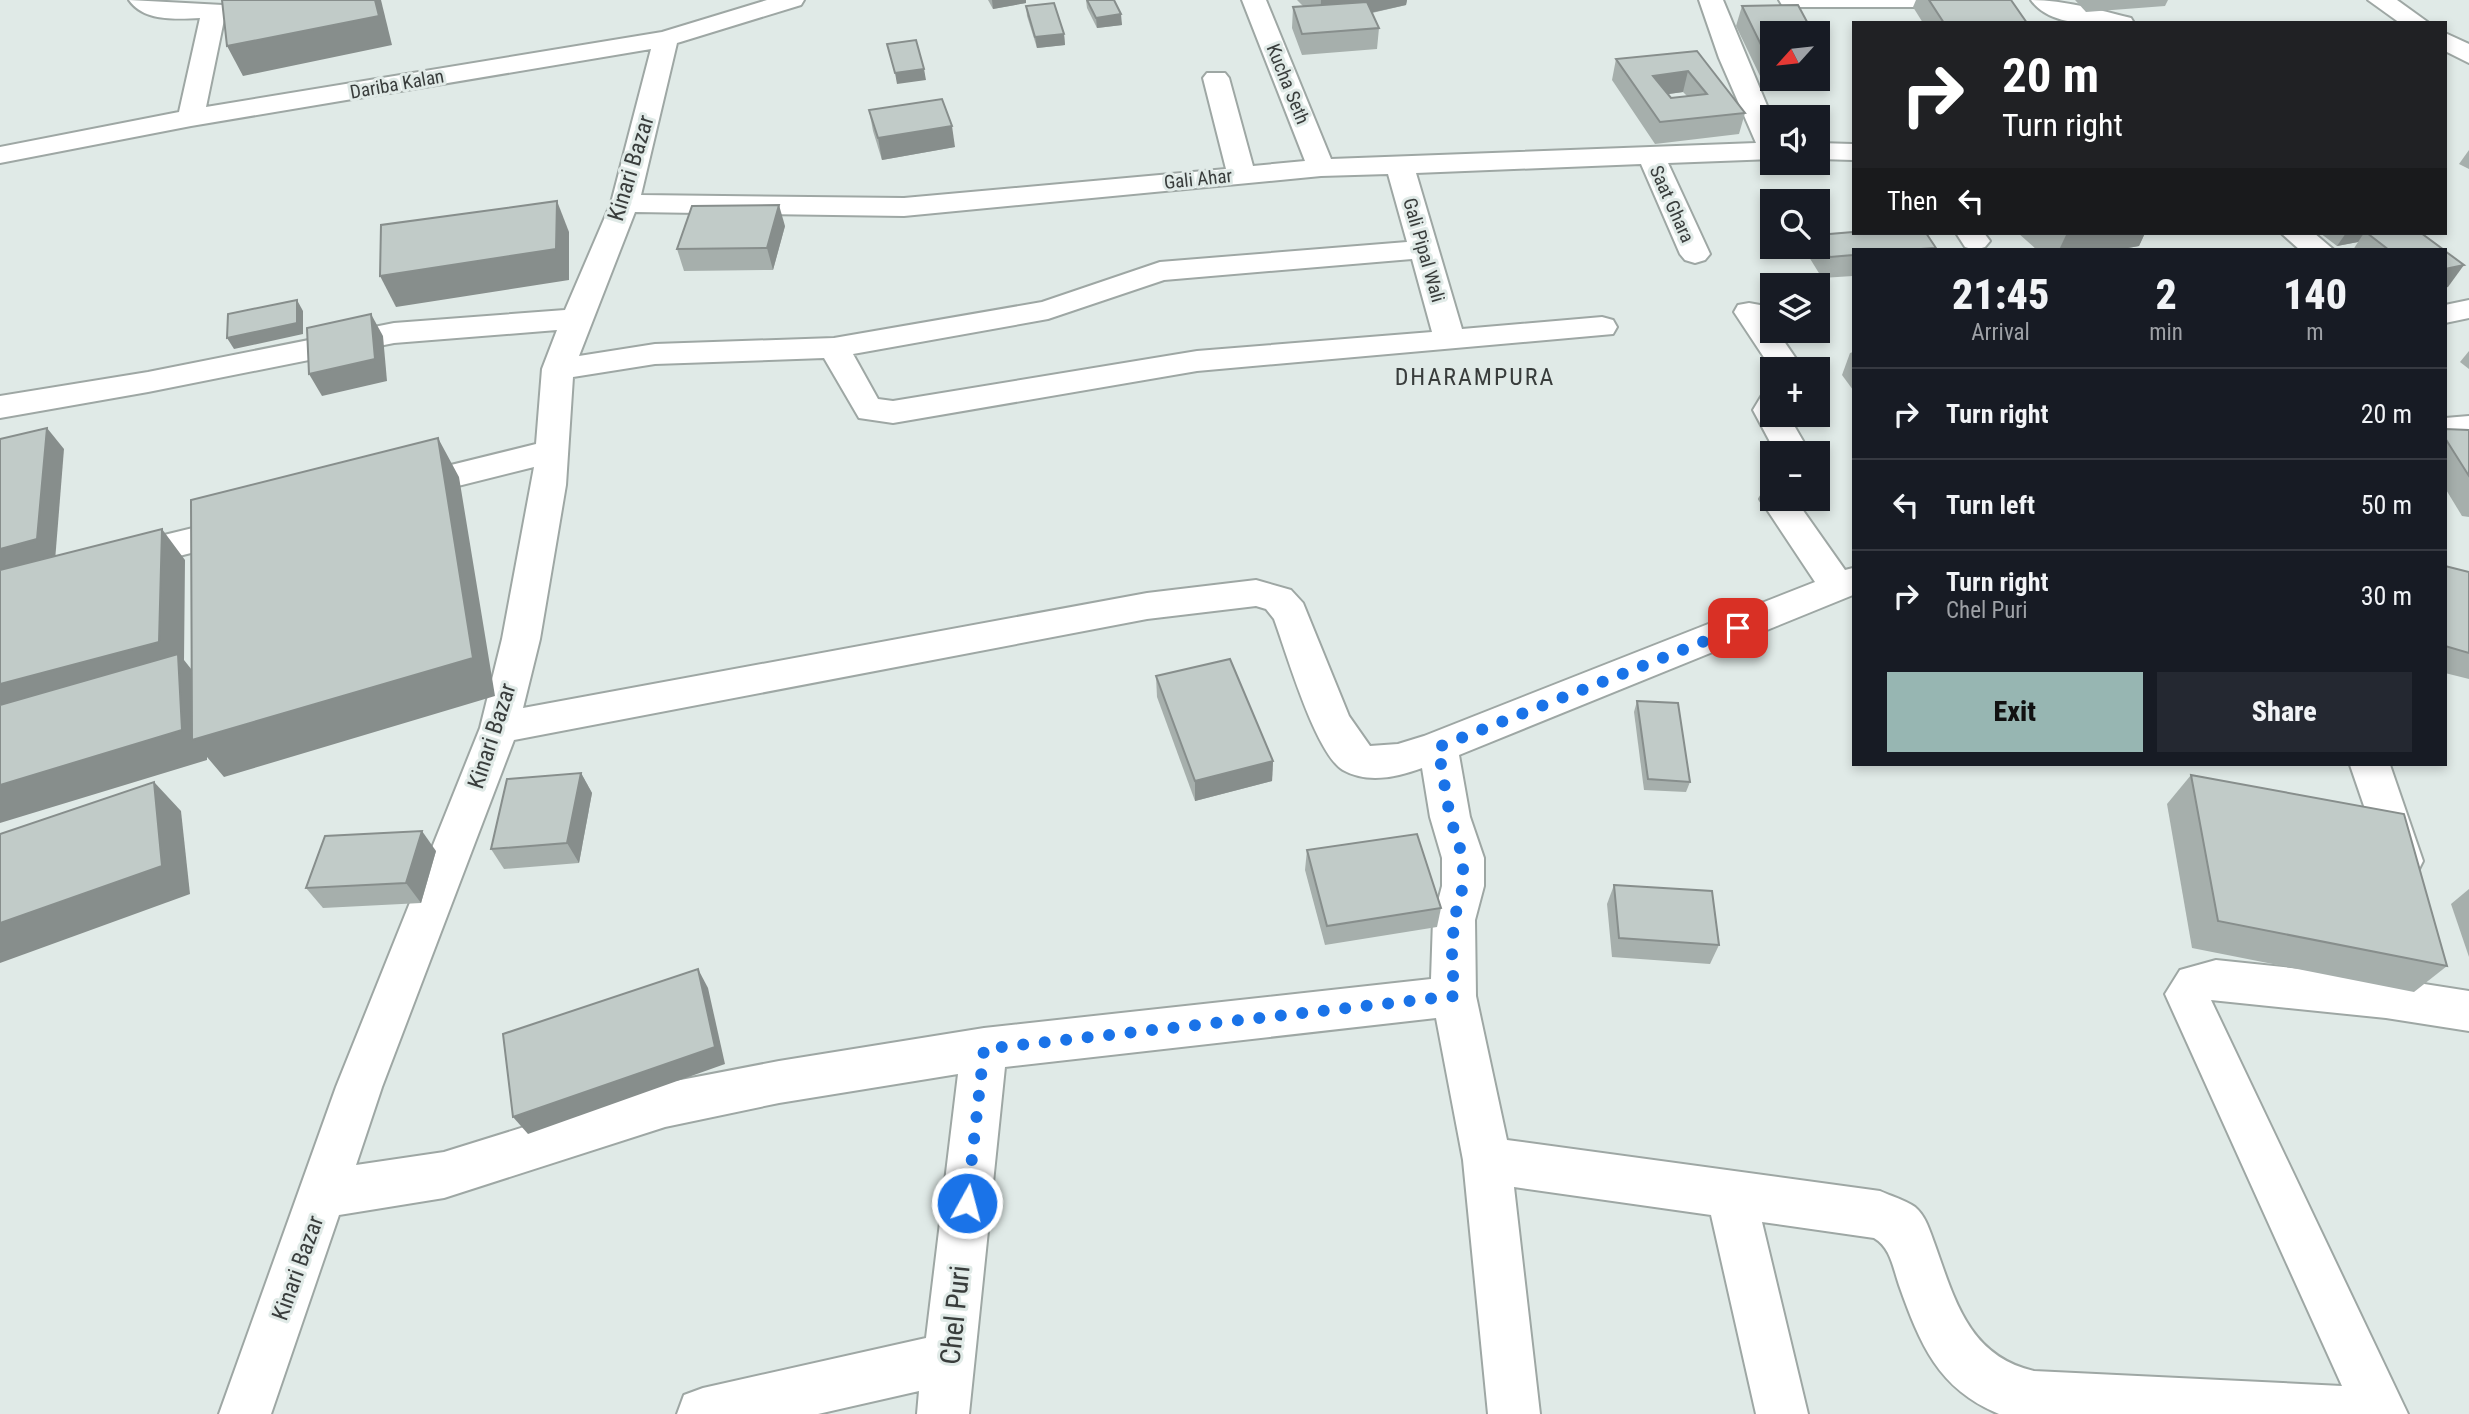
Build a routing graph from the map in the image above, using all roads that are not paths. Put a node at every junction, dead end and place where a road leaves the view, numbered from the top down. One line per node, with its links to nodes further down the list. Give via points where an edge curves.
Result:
1 (141, 0): 15 (street, via 164,12 226,9)
2 (792, 0): 11 (street, Dariba Kalan)
3 (1254, 0): 23 (street, Kucha Seth)
4 (1712, 0): 16 (street)
5 (1791, 0): 6 (street)
6 (1997, 0)
7 (2043, 0): 9 (street, via 2063,12)
8 (2395, 3): 10 (street)
9 (2111, 21)
10 (2415, 21)
11 (666, 39): 15 (street, Dariba Kalan); 25 (street, Kinari Bazar)
12 (2447, 41): 13 (street)
13 (2469, 55)
14 (1216, 78): 24 (street)
15 (191, 118): 21 (street, Dariba Kalan)
16 (1760, 122)
17 (1760, 151): 20 (street, Gali Ahar)
18 (1830, 151): 19 (street)
19 (1852, 152)
20 (1650, 154): 22 (street, Gali Ahar); 29 (street, Saat Ghara)
21 (0, 155)
22 (1399, 163): 23 (street, Gali Ahar); 28 (street, Gali Pipal Wali)
23 (1321, 168): 24 (street, Gali Ahar)
24 (1241, 174): 25 (street, Gali Ahar, via 904,207)
25 (625, 204): 33 (street, Kinari Bazar)
26 (2298, 235): 27 (street)
27 (2316, 248)
28 (1424, 249): 35 (street, Gali Pipal Wali); 36 (street, via 1160,271 1048,310)
29 (1695, 254)
30 (2469, 309): 32 (street)
31 (1749, 312): 37 (street)
32 (2447, 314)
33 (577, 319): 38 (street, Kinari Bazar); 39 (street, via 394,333)
34 (1602, 327): 35 (street)
35 (1449, 337): 36 (street, via 1173,364 892,412 864,405)
36 (834, 348): 38 (street, via 666,353)
37 (1779, 357)
38 (558, 369): 42 (street, Kinari Bazar)
39 (0, 407)
40 (2469, 427): 41 (street)
41 (2447, 429)
42 (551, 451): 43 (street); 48 (street, Kinari Bazar, via 521,639)
43 (377, 494)
44 (1787, 511): 47 (street)
45 (269, 521): 46 (street)
46 (94, 565)
47 (1846, 585): 49 (street)
48 (499, 728): 49 (street, via 1133,609 1256,593 1278,598 1286,605 1349,754 1384,763); 56 (street, Kinari Bazar, via 359,1087)
49 (1438, 747): 53 (street, via 1450,817 1463,858 1463,886 1454,920)
50 (2370, 766): 51 (street)
51 (2412, 892)
52 (2452, 995): 64 (street, via 2216,980 2200,981 2187,994)
53 (1454, 996): 54 (street); 55 (street)
54 (984, 1049): 56 (street, via 678,1103 444,1175); 58 (street, Chel Puri)
55 (1487, 1160): 57 (street); 62 (street)
56 (324, 1194): 59 (street, Kinari Bazar)
57 (1731, 1194): 63 (street); 64 (street, via 1862,1210 1898,1225 1907,1236 1946,1337 1966,1367 1998,1388 2034,1397)
58 (950, 1357): 60 (street); 61 (street, Chel Puri)
59 (245, 1414)
60 (703, 1414)
61 (943, 1414)
62 (1514, 1414)
63 (1782, 1414)
64 (2381, 1414)

